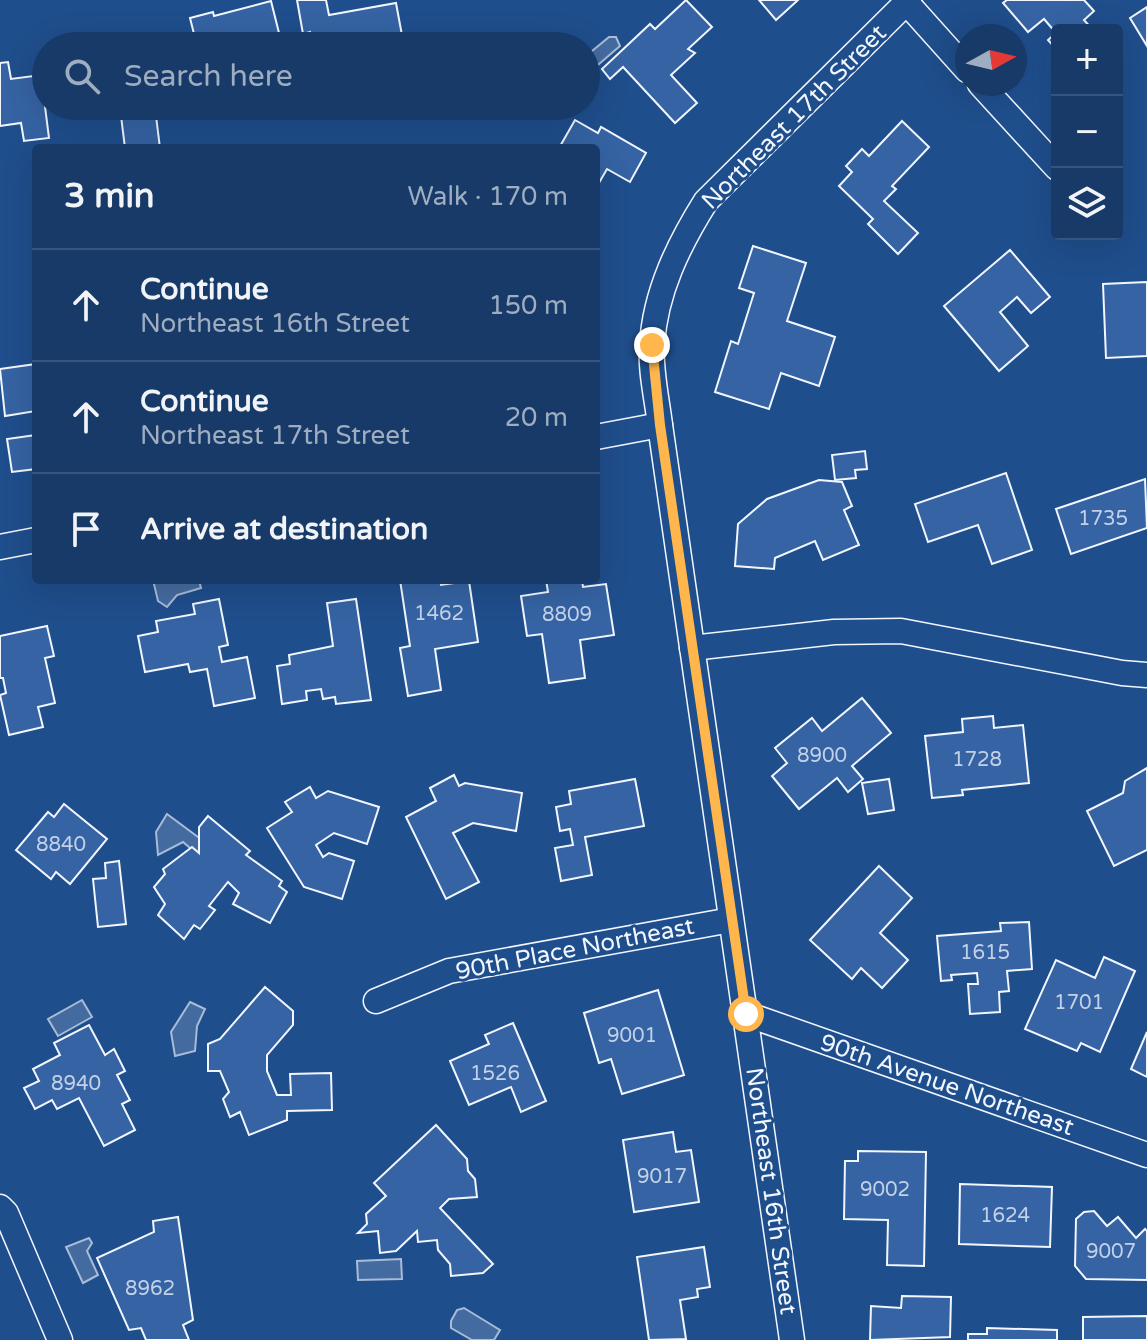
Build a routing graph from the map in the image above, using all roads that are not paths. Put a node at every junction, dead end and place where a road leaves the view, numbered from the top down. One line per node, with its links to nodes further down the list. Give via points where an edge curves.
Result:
1 (908, 2): 2 (street); 5 (street, Northeast 17th Street, via 706,201 682,239 664,285 652,345)
2 (955, 56)
3 (991, 96): 4 (street)
4 (1051, 161)
5 (660, 425): 6 (street); 9 (street, Northeast 16th Street)
6 (600, 436)
7 (32, 541): 8 (street)
8 (0, 547)
9 (692, 648): 10 (street, via 834,632 901,631); 11 (street, Northeast 16th Street)
10 (1147, 675)
11 (731, 920): 12 (street, 90th Place Northeast, via 449,971); 13 (street, Northeast 16th Street)
12 (376, 1001)
13 (746, 1014): 14 (street, 90th Avenue Northeast); 17 (street, Northeast 16th Street)
14 (1147, 1155)
15 (0, 1207): 16 (street)
16 (60, 1340)
17 (792, 1340)

